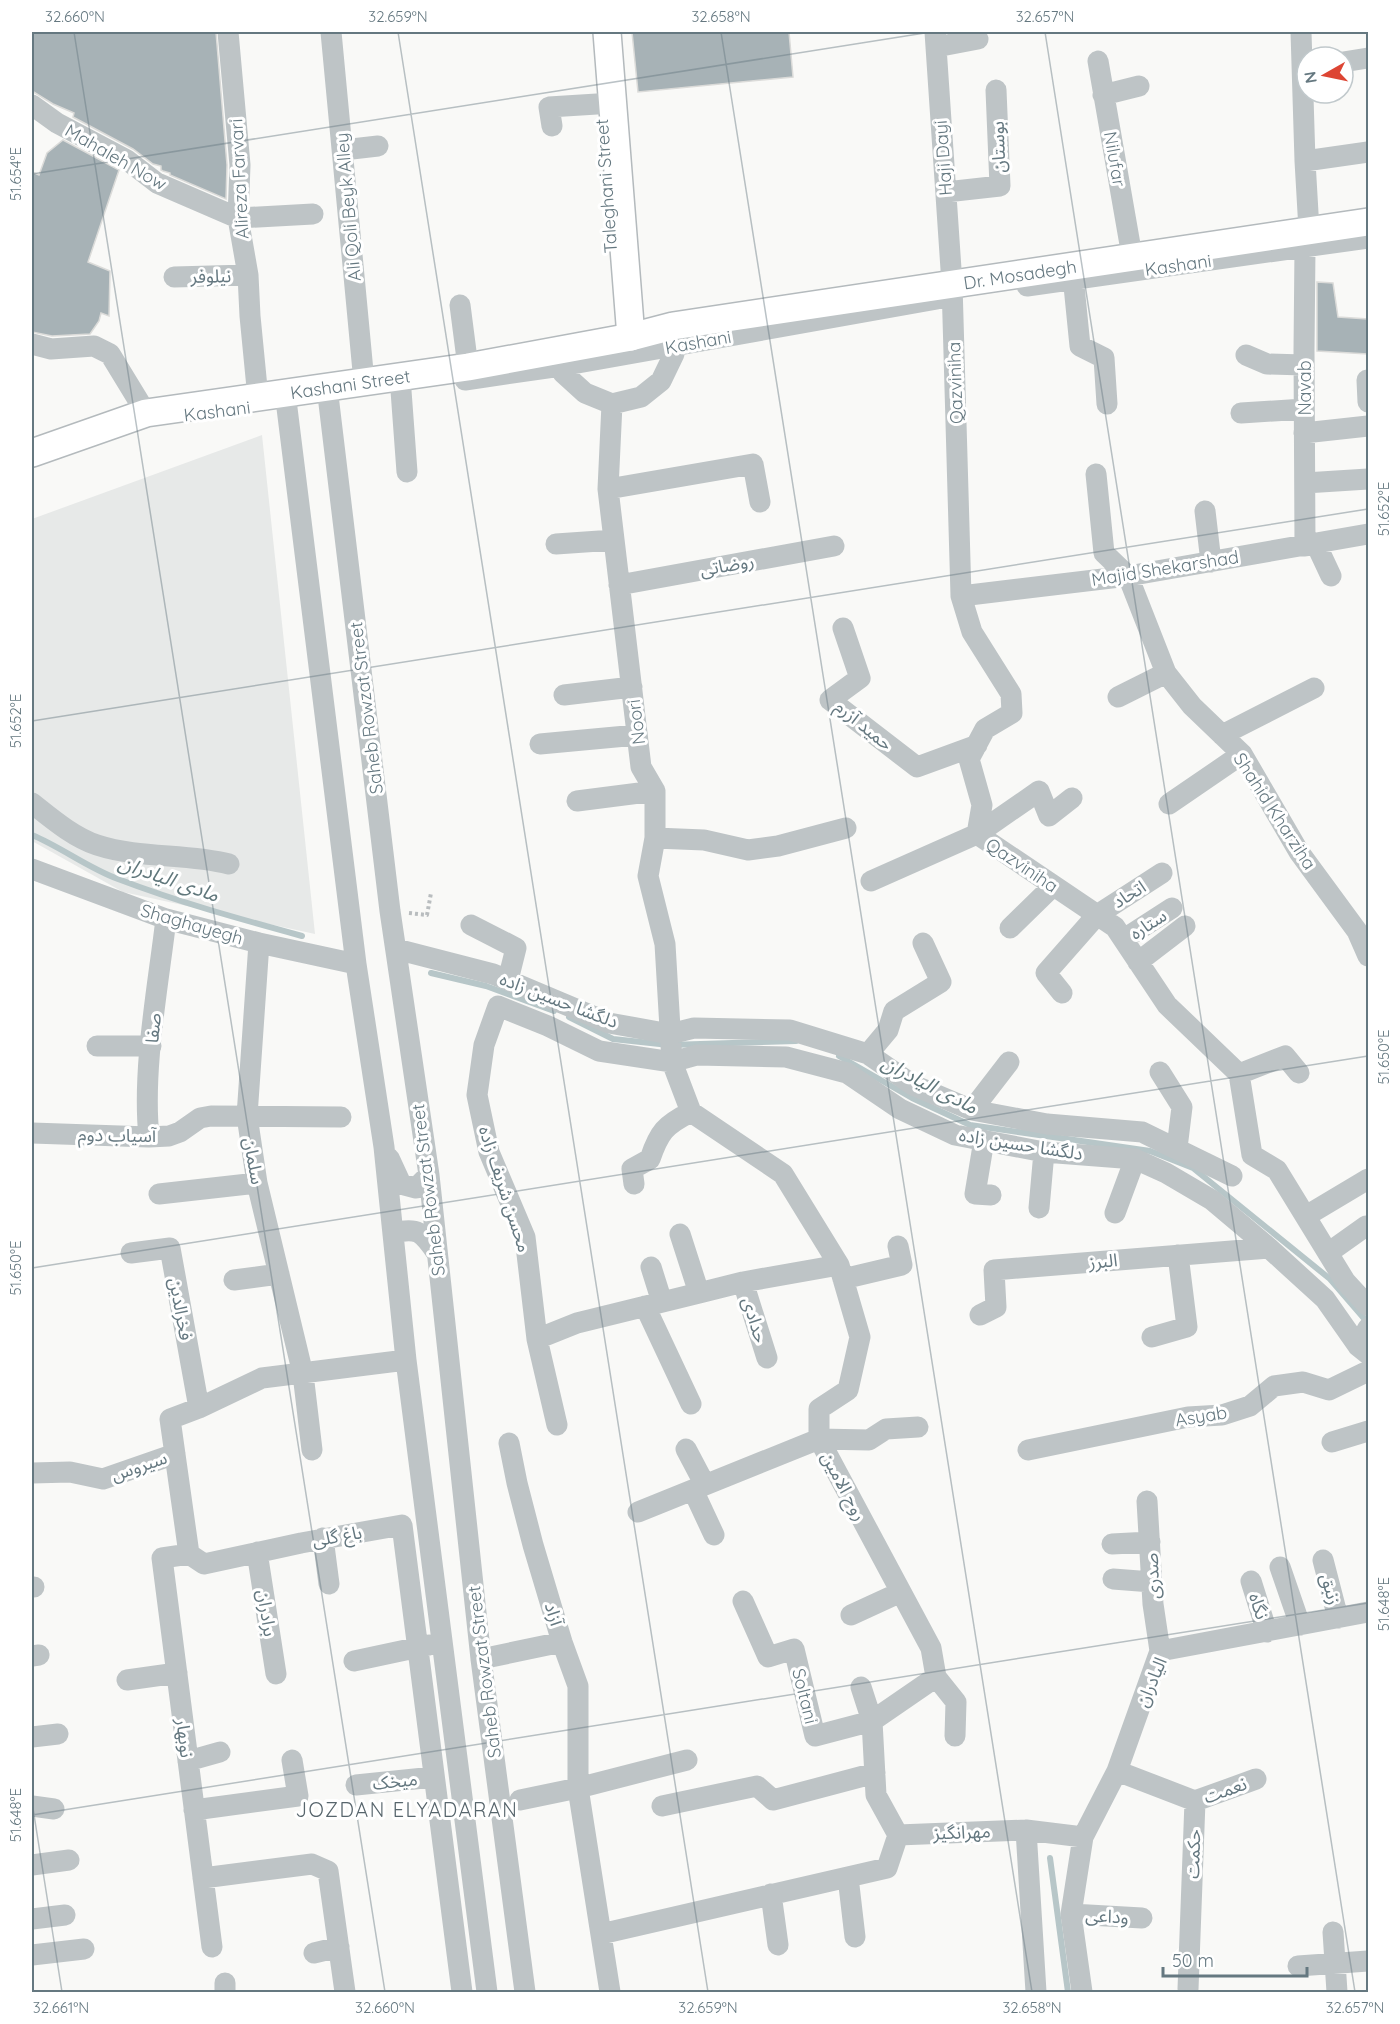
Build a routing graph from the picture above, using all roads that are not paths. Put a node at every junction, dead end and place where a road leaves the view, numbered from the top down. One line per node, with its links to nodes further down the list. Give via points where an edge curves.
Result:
1 (228, 32): 21 (street, Alireza Farvari, via 240,165)
2 (331, 32): 16 (street, Ali Qoli Beyk Alley)
3 (594, 32): 11 (street, Taleghani Street)
4 (607, 32): 11 (main road, Taleghani Street)
5 (935, 39): 6 (street); 19 (street, Haji Dayi)
6 (978, 39)
7 (1098, 61): 10 (street, Nilufar)
8 (1139, 86): 10 (street)
9 (996, 90): 19 (street, بوستان, via 1000,186)
10 (1103, 95): 25 (street, Nilufar)
11 (606, 104): 14 (street, via 549,107); 33 (main road, Taleghani Street)
12 (32, 105): 21 (street, Mahaleh Now, via 57,123 127,160 157,183)
13 (1304, 105): 18 (street, Navab)
14 (552, 126)
15 (378, 146): 16 (street)
16 (343, 150): 39 (street, Ali Qoli Beyk Alley)
17 (1368, 152): 18 (street)
18 (1305, 161): 24 (street, Navab)
19 (946, 192): 29 (street, Haji Dayi)
20 (313, 214): 21 (street)
21 (238, 218): 27 (street, Alireza Farvari)
22 (1368, 222): 24 (main road, Dr. Mosadegh)
23 (1368, 238): 24 (street, Kashani)
24 (1307, 239): 25 (main road, Dr. Mosadegh); 26 (street, Kashani); 36 (street, Navab)
25 (1132, 256): 26 (main road, Dr. Mosadegh)
26 (1073, 273): 29 (main road, Dr. Mosadegh); 46 (street, via 1080,346 1104,358)
27 (248, 275): 28 (street, نیلوفر); 43 (street, Alireza Farvari)
28 (174, 277)
29 (952, 290): 31 (main road, Dr. Mosadegh); 69 (street, Qazviniha)
30 (460, 305): 37 (street)
31 (673, 336): 33 (main road, Kashani Street); 45 (street, via 674,354 660,381 641,397)
32 (32, 344): 48 (street, via 51,349 94,346 110,354)
33 (631, 345): 35 (main road, Kashani Street)
34 (1246, 355): 36 (street, via 1267,364)
35 (558, 359): 37 (main road, Kashani Street); 40 (street); 45 (street, via 563,373 585,393)
36 (1304, 365): 47 (street, Navab)
37 (468, 367): 40 (main road, Kashani Street)
38 (1367, 380): 44 (street)
39 (364, 382): 40 (main road, Kashani Street); 41 (main road, Kashani Street)
40 (400, 383): 41 (street); 53 (street)
41 (327, 392): 42 (main road, Kashani Street); 103 (street, Saheb Rowzat Street)
42 (286, 397): 43 (main road, Kashani Street); 52 (street, Kashani, via 146,420); 106 (street, Saheb Rowzat Street)
43 (258, 398): 48 (main road, Kashani Street)
44 (1368, 402)
45 (612, 404): 57 (street, Noori)
46 (1107, 404)
47 (1304, 409): 49 (street); 51 (street, Navab)
48 (146, 413): 52 (main road, Kashani Street)
49 (1241, 413)
50 (1368, 426): 51 (street)
51 (1304, 433): 56 (street, Navab)
52 (32, 455)
53 (407, 472)
54 (1096, 474): 66 (street, via 1104,553)
55 (1368, 479): 56 (street)
56 (1305, 483): 63 (street, Navab)
57 (608, 489): 58 (street, via 753,464); 61 (street, Noori)
58 (760, 502)
59 (1205, 511): 65 (street)
60 (1368, 534): 63 (street, Majid Shekarshad)
61 (614, 540): 62 (street); 68 (street, Noori)
62 (556, 544)
63 (1310, 545): 65 (street, Majid Shekarshad); 67 (street)
64 (834, 546): 68 (street, روضاتی)
65 (1211, 562): 66 (street, Majid Shekarshad)
66 (1128, 576): 69 (street, Majid Shekarshad); 71 (street, Shahid Kharziha)
67 (1331, 576)
68 (619, 585): 72 (street, Noori)
69 (961, 596): 79 (street, Qazviniha, via 972,632 1011,694 1012,713 985,729)
70 (843, 628): 79 (street, حمید آزرم, via 860,678 830,700 917,767)
71 (1166, 673): 75 (street); 77 (street, Shahid Kharziha)
72 (632, 687): 74 (street); 76 (street, Noori)
73 (1314, 688): 77 (street)
74 (564, 695)
75 (1118, 697)
76 (637, 735): 78 (street); 81 (street, Noori, via 641,767)
77 (1222, 735): 80 (street, Shahid Kharziha)
78 (540, 744)
79 (977, 745): 87 (street, Qazviniha, via 969,759 982,805)
80 (1242, 754): 85 (street); 104 (street, Shahid Kharziha, via 1299,852 1357,931)
81 (655, 791): 83 (street); 88 (street, Noori)
82 (1072, 798): 87 (street, via 1049,816 1039,791)
83 (577, 801)
84 (32, 803): 89 (street, via 78,837 97,845)
85 (1168, 804)
86 (846, 828): 88 (street, via 748,850 704,840)
87 (977, 834): 92 (street); 93 (street, Qazviniha)
88 (655, 838): 111 (street, Noori, via 648,876 664,944)
89 (229, 864)
90 (32, 869): 96 (street, Shaghayegh)
91 (1162, 873): 95 (street, اتحاد)
92 (871, 881)
93 (1053, 886): 95 (street, Qazviniha); 99 (street)
94 (1172, 908): 100 (street, ستاره)
95 (1096, 915): 100 (street, Qazviniha, via 1115,927); 108 (street, اتحاد, via 1046,973)
96 (166, 920): 101 (street, Shaghayegh); 113 (street, صفا)
97 (471, 925): 107 (street, via 516,948)
98 (1185, 926): 105 (street)
99 (1010, 928)
100 (1124, 939): 105 (street, Qazviniha)
101 (259, 943): 106 (street, Shaghayegh); 123 (street, سلمان)
102 (924, 943): 115 (street, via 941,982 894,1011 888,1030)
103 (396, 949): 107 (street, دلگشا حسین زاده); 133 (street, Saheb Rowzat Street)
104 (1368, 956)
105 (1138, 962): 120 (street, Qazviniha, via 1167,1005)
106 (356, 964): 128 (street, Saheb Rowzat Street)
107 (508, 980): 110 (street, دلگشا حسین زاده)
108 (1062, 993)
109 (498, 1006): 114 (street, دلگشا حسین زاده); 164 (street, محسن شریف زاده, via 484,1046 477,1095 489,1152 525,1236)
110 (609, 1023): 111 (street, دلگشا حسین زاده); 114 (street)
111 (670, 1034): 115 (street, دلگشا حسین زاده, via 694,1028 790,1030); 116 (street, Noori)
112 (97, 1046): 113 (street)
113 (151, 1046): 126 (street, صفا)
114 (599, 1051): 116 (street, دلگشا حسین زاده)
115 (868, 1054): 121 (street, دلگشا حسین زاده, via 913,1085)
116 (672, 1062): 122 (street); 127 (street, دلگشا حسین زاده, via 698,1055 786,1057 847,1073 900,1109 956,1135)
117 (1009, 1062): 121 (street)
118 (1160, 1072): 129 (street, via 1182,1107)
119 (1299, 1073): 120 (street, via 1285,1056)
120 (1239, 1074): 131 (street)
121 (972, 1110): 129 (street, دلگشا حسین زاده, via 1047,1124 1142,1132)
122 (691, 1112): 137 (street, via 670,1122 650,1160 632,1169); 154 (street, روح الامین, via 783,1174)
123 (247, 1116): 124 (street, آسیاب دوم); 126 (street, آسیاب دوم, via 211,1116 169,1136); 136 (street, سلمان)
124 (341, 1117)
125 (32, 1133): 126 (street, آسیاب دوم)
126 (149, 1137)
127 (984, 1140): 130 (street, دلگشا حسین زاده); 139 (street, via 975,1194)
128 (384, 1147): 133 (street, via 401,1184 416,1188); 145 (street, Saheb Rowzat Street)
129 (1177, 1148): 134 (street, دلگشا حسین زاده)
130 (1044, 1152): 132 (street, دلگشا حسین زاده); 141 (street)
131 (1252, 1155): 134 (street); 143 (street, via 1277,1170)
132 (1135, 1159): 140 (street, دلگشا حسین زاده); 142 (street)
133 (429, 1175): 149 (street, Saheb Rowzat Street)
134 (1232, 1176): 140 (street)
135 (1368, 1179): 143 (street)
136 (257, 1183): 138 (street); 155 (street, سلمان)
137 (634, 1184)
138 (159, 1194)
139 (991, 1196)
140 (1212, 1200): 148 (street, دلگشا حسین زاده)
141 (1039, 1208)
142 (1115, 1213)
143 (1306, 1216): 151 (street)
144 (1366, 1226): 151 (street)
145 (393, 1233): 149 (street, via 408,1229 416,1232); 166 (street, Saheb Rowzat Street)
146 (680, 1234): 158 (street)
147 (898, 1246): 154 (street, via 902,1265)
148 (1269, 1248): 152 (street, البرز); 167 (street, دلگشا حسین زاده, via 1325,1299)
149 (436, 1252): 208 (street, Saheb Rowzat Street)
150 (131, 1253): 170 (street, فخرالدین, via 171,1248)
151 (1328, 1253): 160 (street, via 1345,1281)
152 (1178, 1255): 161 (street, البرز, via 994,1270 996,1307); 163 (street, via 1187,1327)
153 (651, 1267): 159 (street)
154 (841, 1272): 157 (street); 174 (street, روح الامین, via 860,1337 848,1390 819,1409)
155 (279, 1274): 156 (street); 168 (street, سلمان)
156 (234, 1280)
157 (743, 1282): 158 (street); 165 (street, حدادی)
158 (699, 1293): 159 (street)
159 (654, 1304): 164 (street, via 577,1323); 169 (street)
160 (1368, 1306)
161 (980, 1316)
162 (1368, 1328): 167 (street)
163 (1152, 1337)
164 (537, 1339): 171 (street, محسن شریف زاده)
165 (767, 1358)
166 (406, 1360): 168 (street); 204 (street, Saheb Rowzat Street)
167 (1365, 1366): 179 (street, Asyab, via 1329,1390 1303,1382 1274,1386 1250,1406 1222,1415 1188,1417)
168 (303, 1374): 170 (street, via 262,1378); 178 (street, سلمان)
169 (691, 1404)
170 (199, 1408): 180 (street, via 170,1419)
171 (557, 1425)
172 (918, 1427): 174 (street, via 886,1429 869,1440)
173 (1368, 1431): 175 (street)
174 (819, 1439): 182 (street); 197 (street, روح الامین)
175 (1332, 1442)
176 (509, 1443): 205 (street, آزاد)
177 (686, 1449): 182 (street)
178 (312, 1450)
179 (1028, 1450)
180 (175, 1454): 181 (street, سیروس, via 103,1479 70,1472); 190 (street)
181 (32, 1473)
182 (699, 1488): 184 (street); 185 (street)
183 (1147, 1501): 187 (street, صدری)
184 (638, 1512)
185 (714, 1535)
186 (323, 1538): 189 (street, باغ گلی); 196 (street); 206 (street, باغ گلی, via 402,1525)
187 (1150, 1542): 188 (street); 195 (street, صدری)
188 (1112, 1544)
189 (257, 1552): 190 (street, باغ گلی, via 204,1564); 211 (street, برادران)
190 (189, 1554): 210 (street, نوبهار, via 162,1558)
191 (1323, 1560): 201 (street, زنبق)
192 (1280, 1567): 202 (street)
193 (1113, 1579): 195 (street)
194 (1251, 1581): 203 (street, نگاه)
195 (1152, 1582): 207 (street, صدری)
196 (329, 1584)
197 (901, 1592): 200 (street); 212 (street, روح الامین, via 931,1648)
198 (743, 1601): 215 (street, Soltani, via 768,1657 794,1648 815,1736)
199 (1368, 1612): 201 (street, الیادران)
200 (851, 1615)
201 (1338, 1618): 202 (street, الیادران)
202 (1300, 1625): 203 (street, الیادران)
203 (1267, 1632): 207 (street, الیادران)
204 (442, 1642): 206 (street); 262 (street, Saheb Rowzat Street)
205 (562, 1642): 208 (street); 228 (street, آزاد, via 578,1686)
206 (416, 1648): 209 (street); 225 (street, باغ گلی)
207 (1160, 1651): 223 (street, الیادران)
208 (481, 1659): 263 (street, Saheb Rowzat Street)
209 (354, 1661)
210 (177, 1673): 213 (street); 222 (street, نوبهار)
211 (276, 1674)
212 (936, 1677): 215 (street); 218 (street, via 956,1702)
213 (127, 1680)
214 (861, 1687): 215 (street)
215 (872, 1721): 224 (street)
216 (58, 1734): 217 (street)
217 (32, 1737)
218 (955, 1737)
219 (220, 1752): 222 (street)
220 (292, 1760): 234 (street, via 298,1796)
221 (687, 1760): 228 (street)
222 (188, 1761): 234 (street, نوبهار)
223 (1117, 1771): 230 (street); 237 (street, الیادران)
224 (875, 1773): 232 (street, via 773,1800 757,1786); 236 (street, via 876,1795)
225 (434, 1777): 227 (street, میخک); 261 (street, باغ گلی)
226 (1256, 1779): 230 (street, نعمت)
227 (356, 1785)
228 (578, 1788): 229 (street); 248 (street, آزاد)
229 (520, 1800)
230 (1195, 1801): 259 (street, حکمت)
231 (32, 1806): 233 (street)
232 (662, 1806)
233 (54, 1809)
234 (194, 1810): 241 (street, نوبهار)
235 (1026, 1830): 236 (street, مهرانگیز); 237 (street); 265 (street)
236 (898, 1835): 240 (street, via 887,1868)
237 (1083, 1837): 243 (street, الیادران)
238 (69, 1860): 239 (street)
239 (32, 1865)
240 (848, 1877): 242 (street); 249 (street)
241 (203, 1878): 251 (street, نوبهار); 252 (street, via 312,1864 328,1871)
242 (771, 1894): 248 (street); 250 (street)
243 (1071, 1914): 245 (street, وداعی); 266 (street, الیادران)
244 (65, 1915): 246 (street)
245 (1142, 1918)
246 (32, 1919)
247 (1333, 1932): 257 (street)
248 (601, 1934): 264 (street, آزاد)
249 (855, 1937)
250 (778, 1944)
251 (212, 1947)
252 (339, 1947): 254 (street); 260 (street)
253 (84, 1949): 255 (street)
254 (314, 1953)
255 (32, 1955)
256 (1368, 1961): 257 (street)
257 (1336, 1963): 258 (street); 267 (street)
258 (1298, 1966)
259 (1188, 1989)
260 (345, 1992)
261 (462, 1992)
262 (487, 1992)
263 (525, 1992)
264 (610, 1992)
265 (1036, 1992)
266 (1082, 1992)
267 (1337, 1992)

